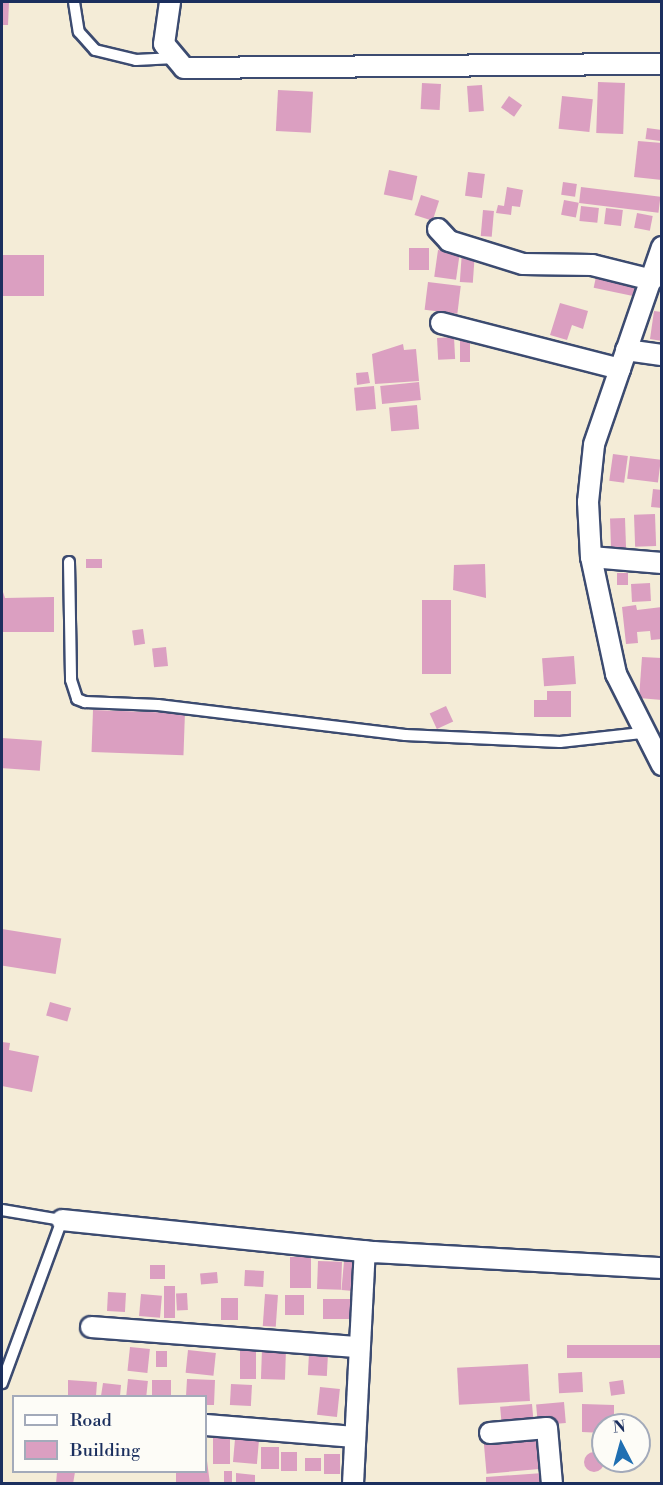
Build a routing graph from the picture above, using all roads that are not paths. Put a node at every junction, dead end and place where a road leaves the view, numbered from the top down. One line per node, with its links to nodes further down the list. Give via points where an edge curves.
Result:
1 (74, 2): 3 (lane, via 79,32 95,50 136,60)
2 (170, 2): 3 (street, via 164,32)
3 (171, 58): 4 (street, via 184,68)
4 (662, 64)
5 (438, 230): 7 (street, via 449,241 523,264 592,265)
6 (662, 248): 7 (street)
7 (652, 280): 9 (street)
8 (441, 323): 11 (street)
9 (626, 350): 10 (street); 11 (street)
10 (662, 355)
11 (620, 369): 12 (street, via 594,445)
12 (591, 556): 14 (street); 15 (street, via 616,674)
13 (69, 562): 15 (lane, via 70,680 77,699 85,702 158,705 416,735 560,742)
14 (662, 563)
15 (642, 733): 16 (street)
16 (662, 765)
17 (2, 1210): 18 (lane)
18 (62, 1220): 19 (street); 23 (lane)
19 (364, 1251): 20 (street); 22 (street)
20 (662, 1268)
21 (91, 1327): 22 (street)
22 (359, 1347): 26 (street)
23 (2, 1383)
24 (207, 1425): 26 (street)
25 (490, 1433): 28 (street, via 547,1428)
26 (355, 1437): 27 (street)
27 (353, 1484)
28 (552, 1484)

